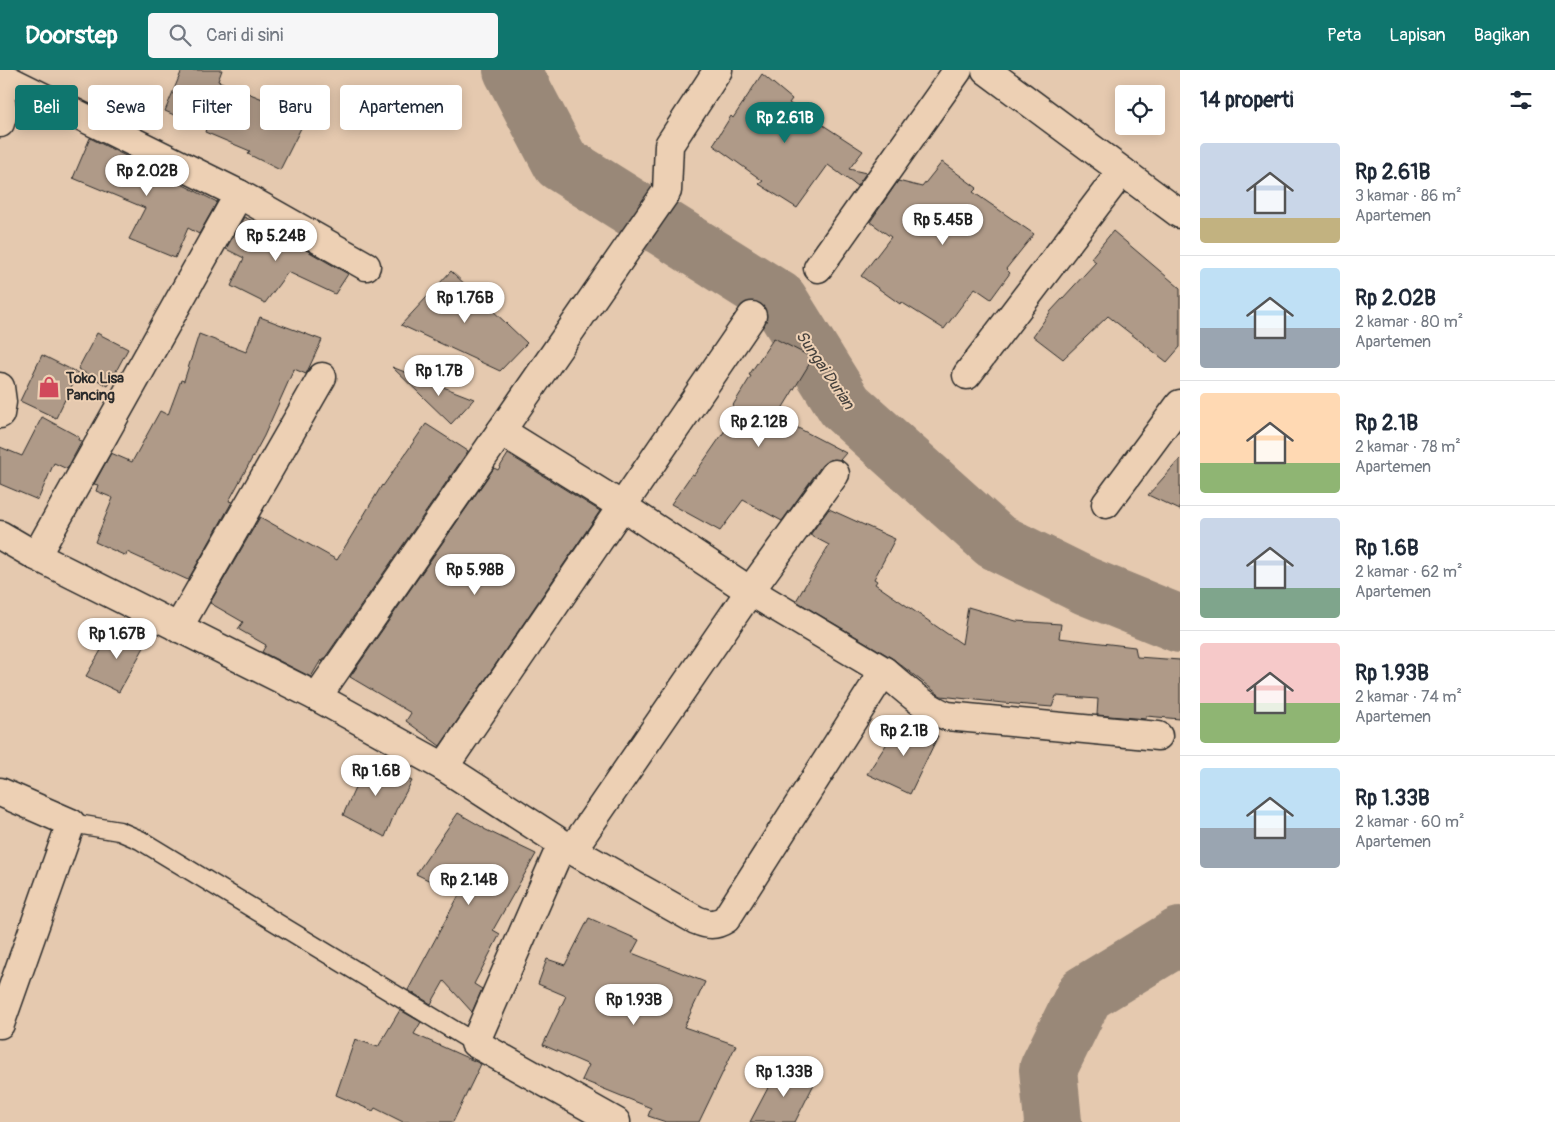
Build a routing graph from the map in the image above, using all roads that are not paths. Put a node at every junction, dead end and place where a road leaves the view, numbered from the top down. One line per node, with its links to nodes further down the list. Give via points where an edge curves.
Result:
1 (718, 70): 18 (street, via 669,145 667,191)
2 (958, 70): 11 (street)
3 (986, 70): 7 (street)
4 (0, 76): 8 (street)
5 (0, 98): 6 (street, via 3,112)
6 (0, 123)
7 (1122, 171): 9 (street); 13 (street)
8 (239, 194): 10 (street); 23 (street)
9 (1180, 214)
10 (366, 266)
11 (818, 268)
12 (752, 316): 21 (street)
13 (967, 375)
14 (322, 377): 25 (street)
15 (0, 387): 17 (street)
16 (1180, 404): 20 (street)
17 (0, 414)
18 (501, 431): 21 (street); 27 (street)
19 (835, 474): 24 (street)
20 (1106, 504)
21 (622, 506): 24 (street); 29 (street)
22 (0, 535): 23 (street)
23 (36, 556): 25 (street)
24 (750, 591): 26 (street); 32 (street)
25 (178, 628): 27 (street)
26 (884, 671): 28 (street, via 921,702 947,716); 32 (street, via 726,919 718,924 696,920)
27 (317, 697): 29 (street)
28 (1158, 736)
29 (444, 768): 32 (street)
30 (0, 792): 31 (street)
31 (71, 823): 33 (street); 34 (lane, via 119,831 140,840)
32 (567, 847): 34 (street)
33 (0, 1024)
34 (475, 1043): 35 (street)
35 (616, 1122)

